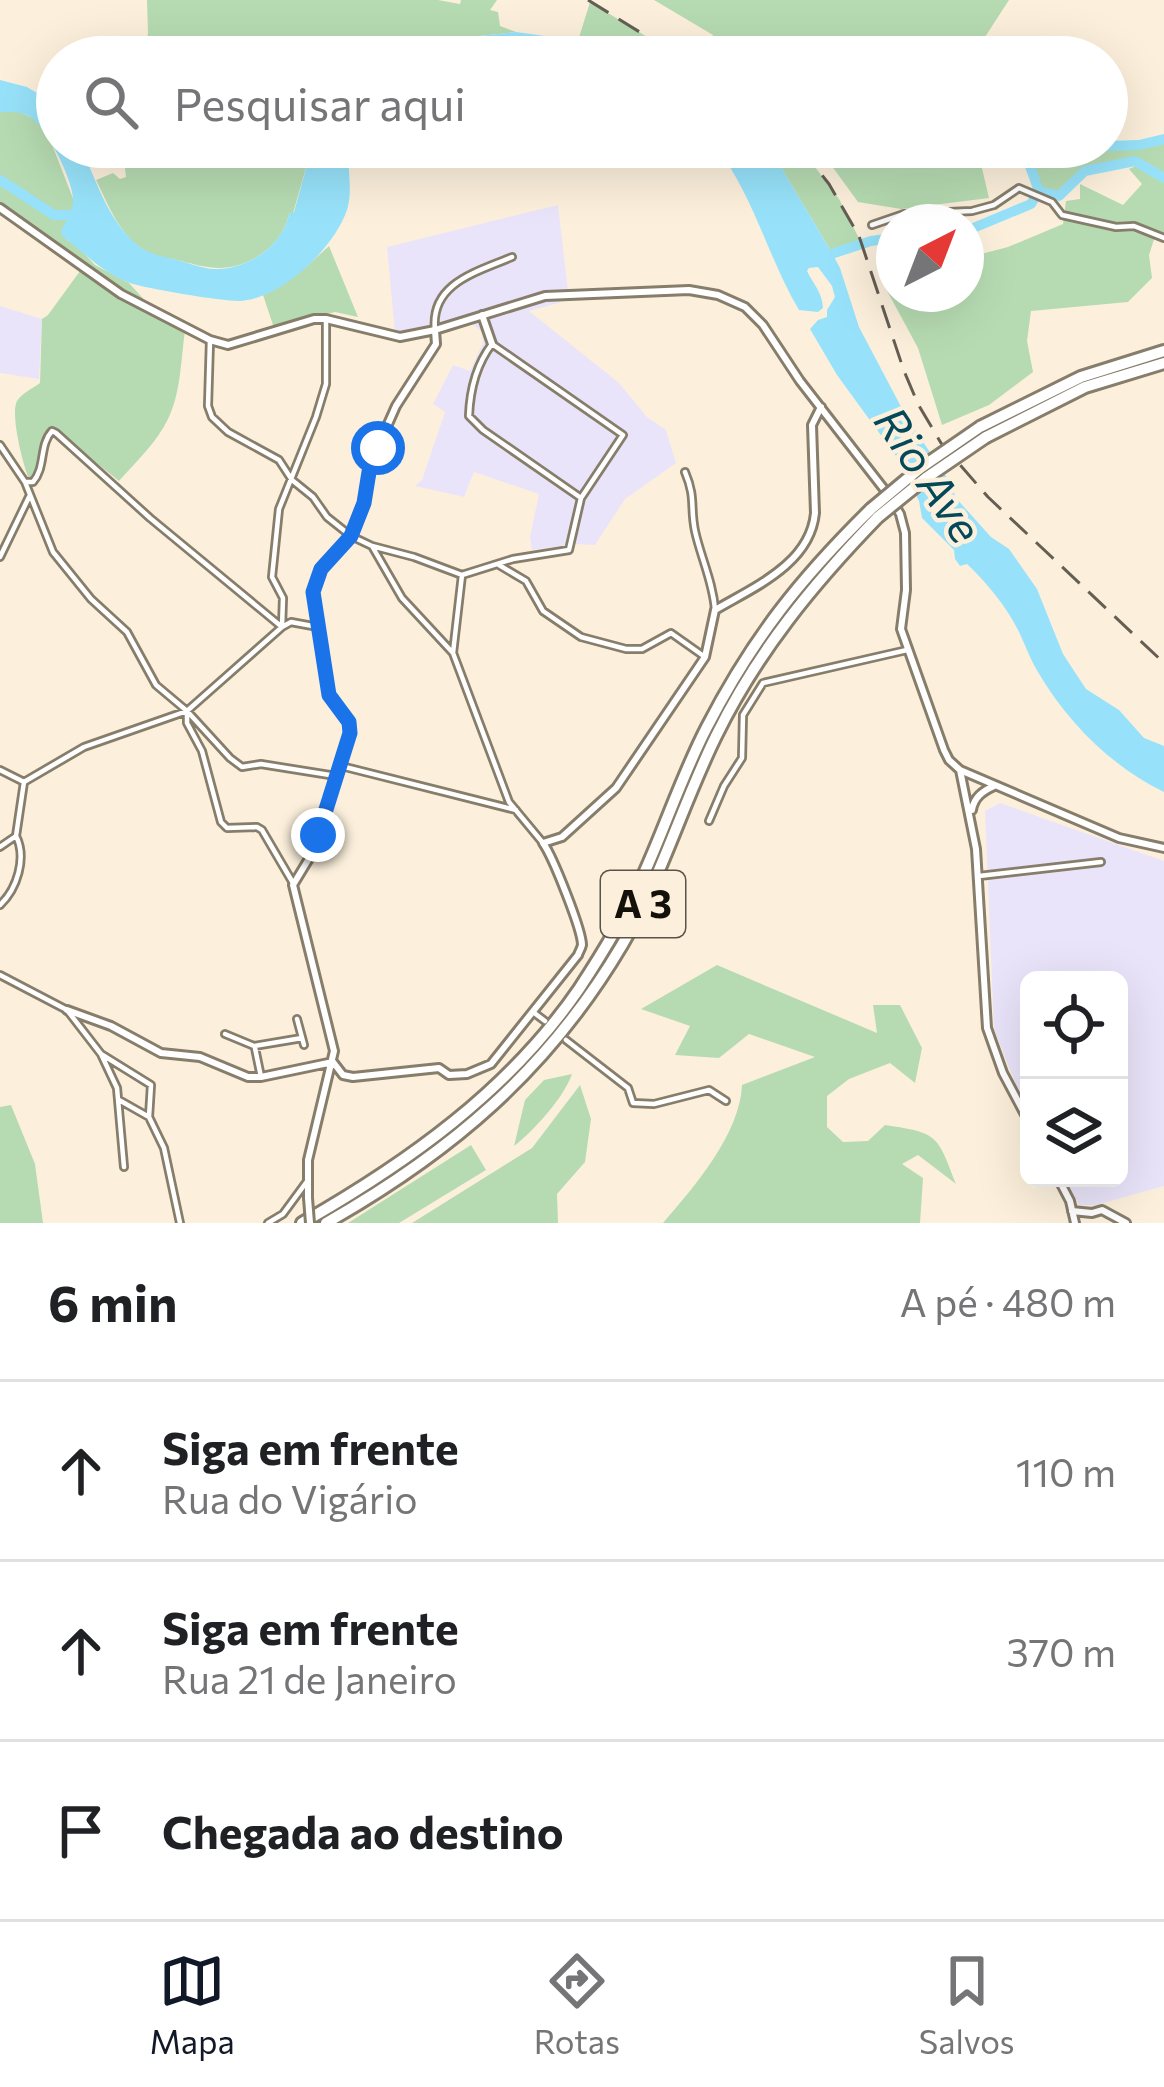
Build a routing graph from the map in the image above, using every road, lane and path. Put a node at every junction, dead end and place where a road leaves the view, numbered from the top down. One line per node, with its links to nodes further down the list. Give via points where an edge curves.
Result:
1 (0, 208): 8 (street, via 121,294)
2 (872, 225): 3 (street, via 904,214 972,211 1019,188 1062,215)
3 (1164, 238)
4 (512, 257): 7 (street, via 445,290)
5 (482, 315): 7 (street); 9 (street); 12 (street, via 545,296 718,295 763,325)
6 (326, 319): 7 (street, via 400,337); 8 (street, via 227,345); 16 (street, via 326,384)
7 (435, 330): 21 (street, via 436,344 373,458)
8 (210, 340): 16 (street, via 212,417 279,460)
9 (493, 344): 19 (street, via 470,391 469,416); 19 (street, via 623,435)
10 (1164, 351): 13 (highway, A 3, via 1081,376)
11 (1164, 363): 13 (highway, A 3)
12 (821, 407): 26 (street, via 812,425 814,513 805,545); 29 (street, via 900,514)
13 (983, 432): 20 (highway, A 3, bridge, via 920,469)
14 (0, 445): 17 (street)
15 (685, 472): 26 (street)
16 (292, 480): 21 (street); 27 (street, via 279,509 272,577 283,598)
17 (26, 482): 18 (street); 27 (street, via 40,474 46,438 56,433)
18 (30, 494): 23 (street); 32 (street, via 53,553 127,632 156,686)
19 (581, 498): 24 (street, via 569,550)
20 (875, 513): 72 (highway, A 3, via 819,560 740,666 641,881 577,992 479,1101); 73 (highway, A 3, via 750,673 623,943 540,1059 430,1159)
21 (351, 536): 22 (street); 28 (street, via 321,569 313,592)
22 (372, 546): 25 (street); 30 (street, via 402,598)
23 (0, 556)
24 (500, 565): 25 (street); 31 (street, via 580,637 642,649 671,633)
25 (462, 575): 30 (street)
26 (715, 610): 31 (street)
27 (282, 627): 28 (street); 32 (street)
28 (318, 627): 33 (street, via 329,695 349,722)
29 (908, 650): 35 (street, via 944,750); 41 (street, via 763,682 743,716 742,758)
30 (453, 653): 39 (street)
31 (705, 657): 43 (street, via 616,788 562,837)
32 (188, 711): 36 (street, via 242,767); 37 (street, via 84,747); 48 (street, via 221,822 262,830)
33 (339, 765): 36 (street); 39 (street)
34 (0, 770): 37 (street)
35 (960, 770): 38 (street); 40 (street)
36 (336, 776): 48 (street, via 313,852)
37 (24, 782): 42 (street)
38 (996, 786): 40 (street, via 981,793); 45 (street, via 1119,838)
39 (516, 811): 43 (street)
40 (971, 813): 47 (street)
41 (709, 821)
42 (16, 836): 44 (street); 49 (street, via 18,878)
43 (543, 843): 52 (street, via 582,944)
44 (0, 847)
45 (1164, 848)
46 (1101, 862): 47 (street)
47 (979, 877): 63 (street, via 987,1028)
48 (293, 885): 59 (street)
49 (0, 905)
50 (0, 975): 51 (street)
51 (67, 1010): 58 (street); 60 (street, via 161,1053)
52 (533, 1012): 54 (street); 59 (street, via 490,1064 467,1074 439,1068 353,1077)
53 (297, 1019): 57 (street, via 303,1042)
54 (545, 1021)
55 (225, 1034): 57 (street)
56 (566, 1040): 62 (street, via 628,1088 633,1103 709,1090)
57 (254, 1046): 60 (street)
58 (101, 1054): 61 (street); 64 (street, via 151,1085)
59 (333, 1062): 60 (street); 66 (street)
60 (261, 1077)
61 (119, 1100): 64 (street); 65 (street)
62 (726, 1101)
63 (1020, 1105)
64 (149, 1117): 70 (street)
65 (124, 1167)
66 (308, 1180): 71 (street); 72 (street, bridge)
67 (1062, 1187): 68 (street)
68 (1072, 1211): 69 (street); 74 (street)
69 (1092, 1213): 74 (street); 75 (street)
70 (180, 1223)
71 (268, 1223)
72 (306, 1223)
73 (326, 1223)
74 (1075, 1223)
75 (1126, 1223)

